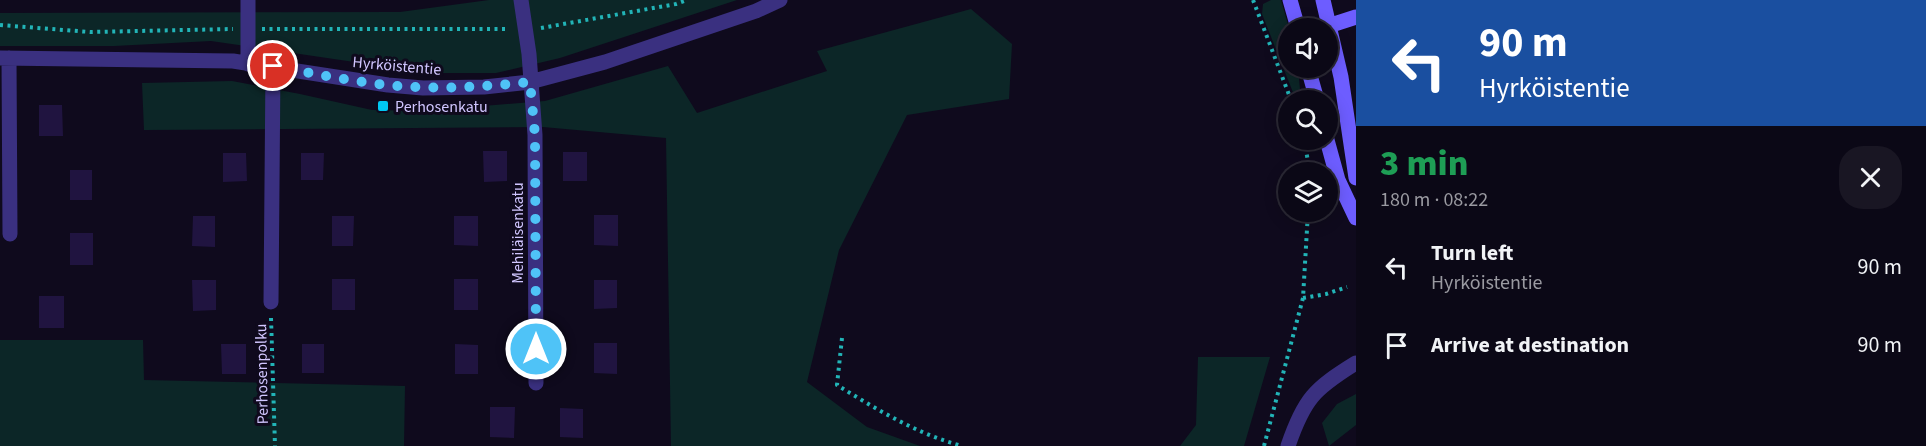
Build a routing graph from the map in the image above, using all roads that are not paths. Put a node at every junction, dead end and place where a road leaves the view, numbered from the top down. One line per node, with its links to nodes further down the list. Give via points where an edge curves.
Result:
1 (248, 0): 11 (street)
2 (522, 0): 14 (street, Mehiläisenkatu)
3 (780, 0): 14 (street, Hyrköistentie, via 605,62)
4 (1290, 0): 7 (street)
5 (1323, 0): 8 (street)
6 (1356, 17): 9 (street)
7 (1295, 18)
8 (1325, 18)
9 (1338, 23)
10 (5, 58): 11 (street, Hyrköistentie); 19 (street)
11 (248, 63): 12 (street, Hyrköistentie)
12 (273, 66): 14 (street, Hyrköistentie, via 423,88); 20 (street)
13 (1338, 67): 16 (street)
14 (530, 82): 22 (street, Mehiläisenkatu, via 535,135)
15 (1330, 150): 18 (street, via 1338,180)
16 (1356, 178)
17 (1356, 188): 18 (street)
18 (1355, 214)
19 (10, 234)
20 (271, 302)
21 (1356, 363): 23 (street, via 1325,382 1307,401)
22 (536, 383)
23 (1288, 446)

